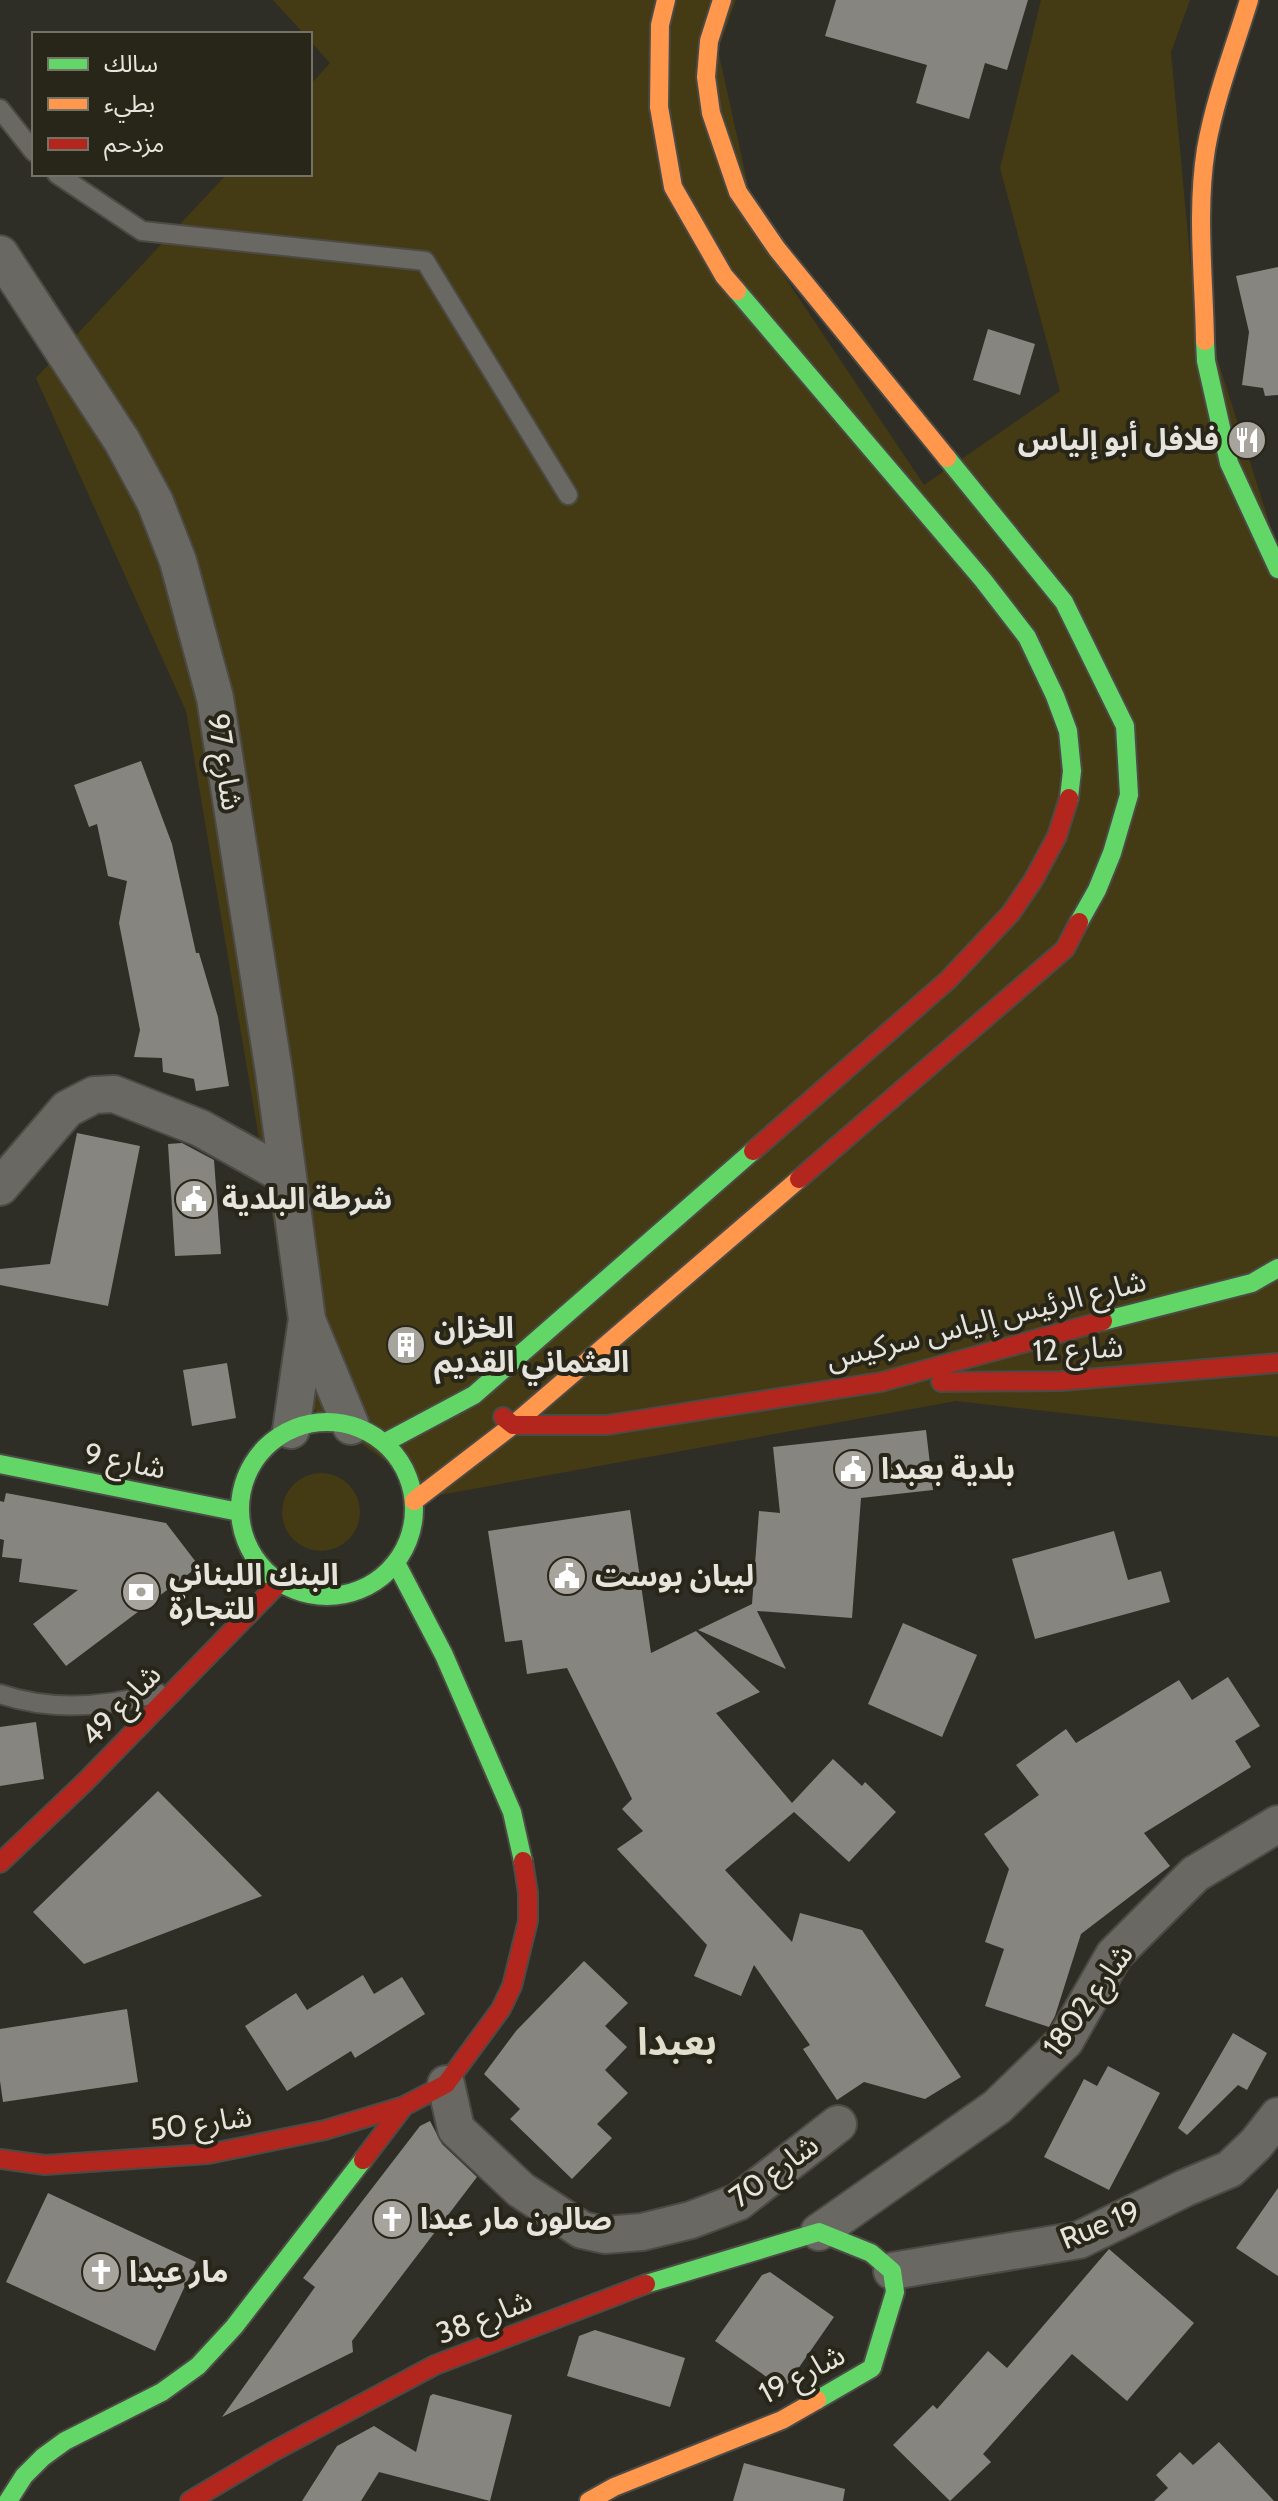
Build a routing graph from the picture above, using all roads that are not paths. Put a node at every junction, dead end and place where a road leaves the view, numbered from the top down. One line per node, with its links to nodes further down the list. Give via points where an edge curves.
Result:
1 (666, 0): 16 (main road, via 660,25 659,107 673,187 724,276 1027,637 1068,731 1069,803 1057,836 1011,913 948,980)
2 (722, 0): 17 (main road, via 709,41 706,77 711,113 738,192 777,249 1064,602 1125,726 1129,795 1097,890 1065,949)
3 (1249, 0): 9 (main road, via 1206,151 1206,361 1229,463)
4 (0, 109): 5 (lane)
5 (32, 149)
6 (60, 176): 8 (lane, via 142,231 425,261)
7 (0, 254): 10 (street, شارع 97, via 122,441 155,502 178,561 215,698)
8 (568, 495)
9 (1278, 569)
10 (286, 1176): 11 (street, via 200,1128 114,1094 94,1095 67,1109); 13 (street, شارع 97)
11 (0, 1187)
12 (1278, 1268): 15 (main road, شارع الرئيس إلياس سركيس, via 1252,1283)
13 (307, 1319): 18 (street, شارع 97); 19 (street, شارع 97)
14 (1278, 1363): 15 (main road, شارع 12, via 1061,1381)
15 (881, 1382): 17 (main road, شارع الرئيس إلياس سركيس, via 607,1425)
16 (474, 1395): 17 (main road); 20 (main road)
17 (513, 1425): 22 (main road)
18 (351, 1426): 19 (main road, via 335,1422); 20 (main road)
19 (291, 1430): 23 (main road, via 265,1447 251,1465)
20 (384, 1443): 22 (main road, via 409,1479)
21 (0, 1464): 23 (main road, شارع 9)
22 (414, 1501): 24 (main road, via 407,1544)
23 (239, 1512): 25 (main road, via 244,1540 258,1564)
24 (396, 1563): 25 (main road, via 354,1593 303,1594); 30 (main road, via 444,1655 512,1812 528,1893 528,1921 512,1986)
25 (279, 1583): 26 (main road, شارع 49)
26 (177, 1688): 27 (lane, via 79,1708); 29 (main road, شارع 49)
27 (0, 1694)
28 (1278, 1824): 35 (street, شارع 1802, via 1195,1874 1114,1955 1065,2041 997,2107)
29 (0, 1863)
30 (446, 2084): 31 (main road); 33 (street, شارع 70, via 456,2129 521,2190 582,2230 605,2235 679,2223 738,2202)
31 (404, 2106): 34 (main road, شارع 50, via 325,2130 208,2154 45,2165); 37 (main road, via 229,2334 185,2377 45,2454)
32 (1278, 2116): 36 (street, Rue 19, via 1230,2169 1079,2240)
33 (838, 2124)
34 (0, 2159)
35 (819, 2232): 36 (main road, via 871,2253); 38 (main road, شارع 38, via 650,2282 435,2365)
36 (892, 2271): 39 (main road, شارع 19, via 895,2292 872,2368 782,2420)
37 (8, 2501)
38 (190, 2501)
39 (589, 2501)

